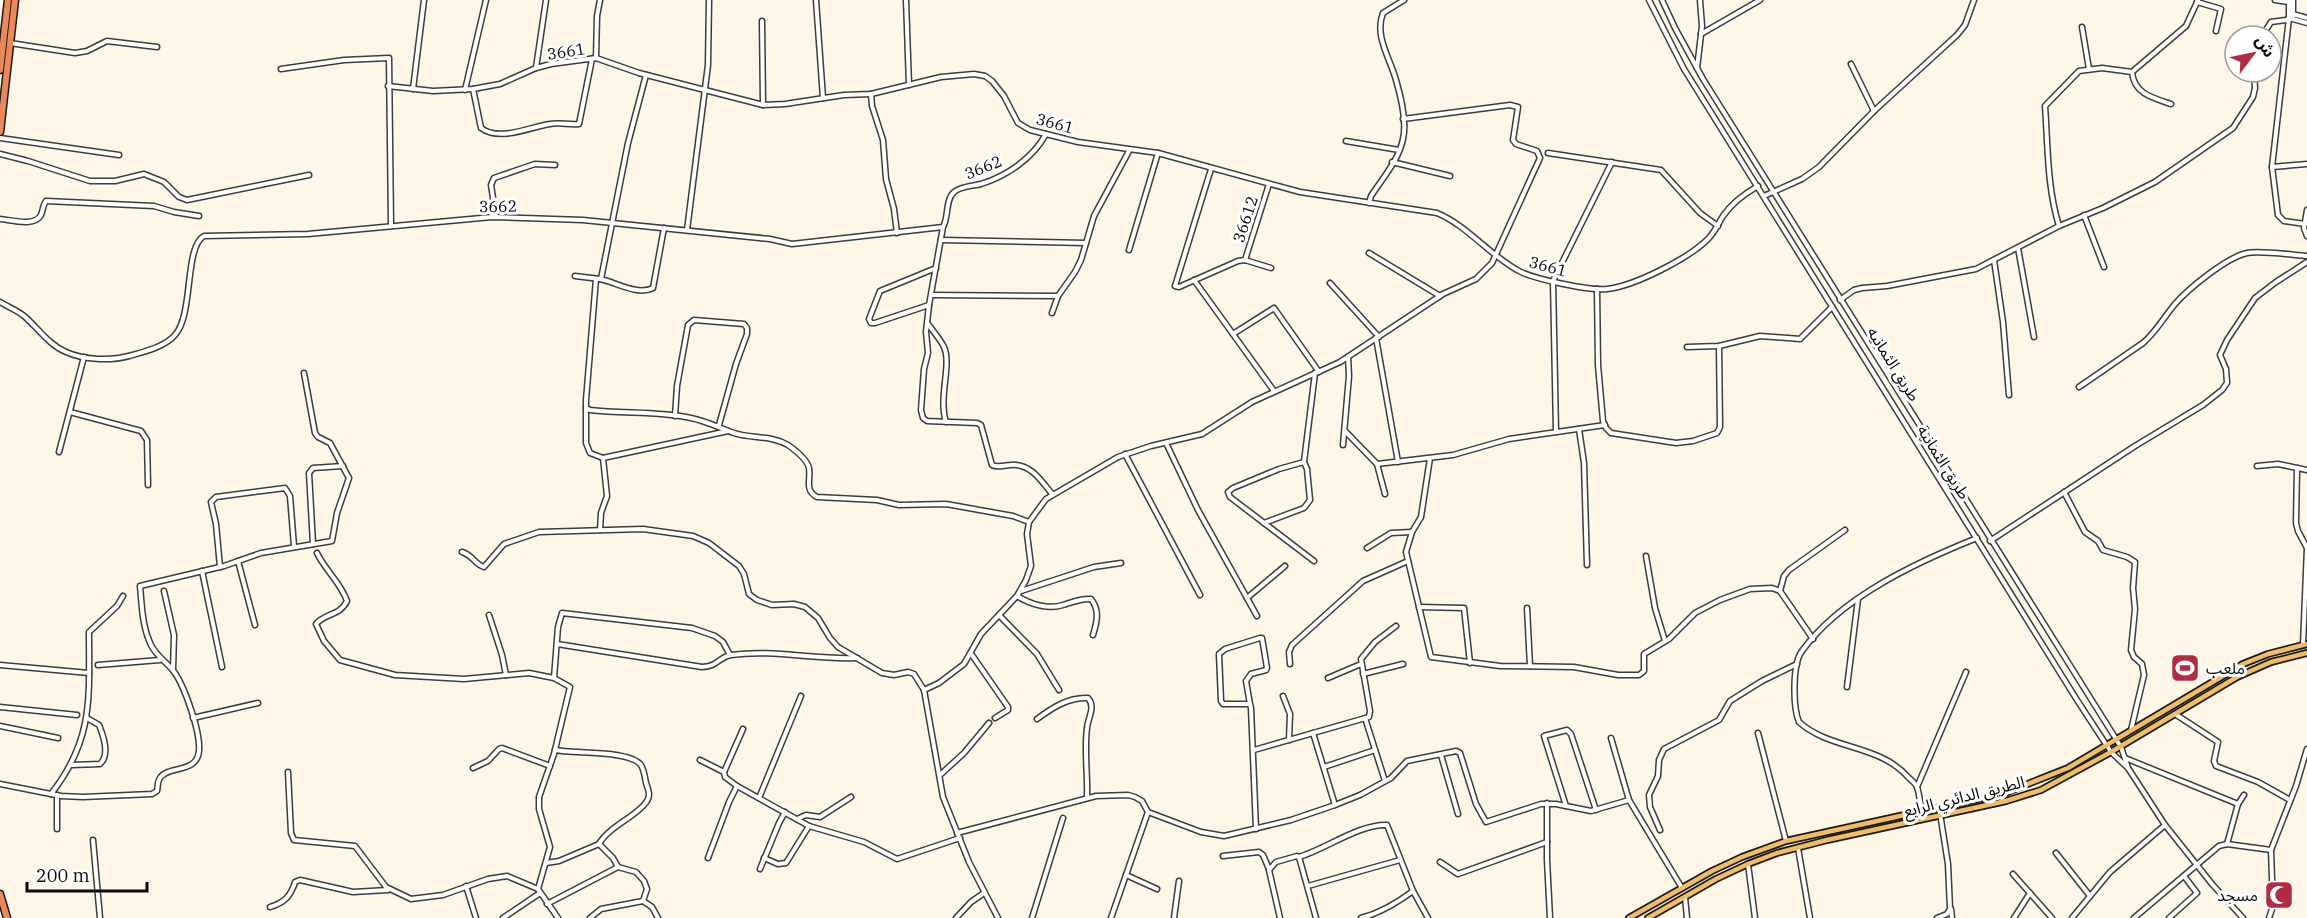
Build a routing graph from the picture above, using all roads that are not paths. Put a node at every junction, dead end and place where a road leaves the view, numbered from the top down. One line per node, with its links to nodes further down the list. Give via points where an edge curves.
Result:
1 (15, 0): 29 (highway)
2 (424, 0): 43 (street)
3 (486, 0): 45 (street)
4 (546, 0): 33 (street)
5 (600, 0): 31 (street)
6 (709, 0): 46 (street)
7 (816, 0): 48 (street)
8 (906, 0): 41 (street)
9 (1404, 0): 52 (street, via 1383,13 1379,30 1397,81)
10 (1649, 0): 72 (street, طريق الثمانية, via 1684,69)
11 (1662, 0): 35 (street, طريق الثمانيه)
12 (1700, 0): 28 (street)
13 (1760, 0): 28 (street)
14 (1974, 0): 51 (street, via 1965,25 1953,39)
15 (2275, 0): 19 (street)
16 (0, 1): 17 (street)
17 (8, 1): 20 (highway)
18 (2198, 1): 27 (street, via 2222,9); 38 (street, via 2186,26)
19 (2290, 1): 21 (street); 22 (street)
20 (3, 11): 37 (highway)
21 (2294, 15): 22 (street); 23 (street)
22 (2289, 18): 23 (street); 25 (street); 67 (street)
23 (2307, 20)
24 (762, 21): 50 (street)
25 (2270, 24)
26 (2082, 27): 36 (street)
27 (2216, 31)
28 (1701, 35): 35 (street)
29 (10, 44): 30 (street, via 75,53 107,41); 53 (highway)
30 (157, 46)
31 (594, 59): 33 (street, 3661); 39 (street, 3661); 44 (street, via 579,124 552,123 514,132 487,132 481,128)
32 (1851, 64): 51 (street)
33 (536, 68): 44 (street, 3661, via 506,82)
34 (281, 69): 42 (street, via 386,56 390,61)
35 (1697, 69): 73 (street, طريق الثمانيه)
36 (2089, 69): 38 (street); 85 (street, via 2079,71 2045,108 2052,204)
37 (0, 70)
38 (2132, 72): 49 (street, via 2138,90)
39 (646, 75): 46 (street, 3661); 81 (street)
40 (2256, 84): 77 (street, via 2253,97 2226,134 2161,178)
41 (909, 85): 47 (street, 3661); 54 (street, 3661, via 955,74 985,76 1004,96 1018,123)
42 (388, 86): 43 (street, 3661); 83 (street)
43 (413, 88): 45 (street, 3661)
44 (473, 89): 45 (street, 3661)
45 (465, 90)
46 (705, 90): 50 (street, 3661); 88 (street)
47 (871, 94): 48 (street, 3661); 89 (street, via 883,140)
48 (823, 98): 50 (street, 3661)
49 (2171, 104)
50 (763, 105)
51 (1874, 111): 73 (street, via 1819,167)
52 (1403, 119): 57 (street); 96 (street, via 1518,107 1513,140 1537,151 1540,158)
53 (0, 132)
54 (1046, 134): 58 (street, 3661); 86 (street, 3662, via 1038,148 1011,169 955,191)
55 (0, 138): 62 (street)
56 (1346, 141): 57 (street)
57 (1399, 150): 63 (street)
58 (1129, 151): 59 (street, 3661); 92 (street, via 1094,216)
59 (1158, 153): 68 (street, 3661); 94 (street)
60 (1548, 153): 64 (street)
61 (0, 154): 69 (street, via 90,181 116,181 144,174 164,182 187,200)
62 (119, 156)
63 (1392, 162): 70 (street); 75 (street)
64 (1612, 162): 84 (street, via 1661,170 1700,213); 107 (street)
65 (2307, 164): 67 (street)
66 (555, 165): 79 (street, via 535,164 494,178 491,185)
67 (2272, 168): 82 (street, via 2278,215 2284,221)
68 (1211, 169): 71 (street, 3661); 106 (street, via 1175,284 1179,287)
69 (309, 175)
70 (1450, 176)
71 (1269, 184): 75 (street, 3661); 98 (street, 36612)
72 (1758, 186): 74 (street, طريق الثمانية); 84 (street, 3661, via 1736,201)
73 (1772, 191): 74 (street); 113 (street, طريق الثمانيه)
74 (1763, 196): 116 (street, طريق الثمانية)
75 (1369, 203): 96 (street, 3661, via 1443,216)
76 (2307, 210): 82 (street)
77 (2085, 215): 85 (street); 102 (street)
78 (199, 216): 80 (street, via 154,206 46,201 41,217 36,220)
79 (496, 217): 81 (street, 3662); 83 (street, 3662)
80 (0, 219)
81 (612, 223): 87 (street, 3662); 105 (street)
82 (2305, 224): 90 (street)
83 (391, 225): 124 (street, 3662, via 308,234 204,236 195,245 182,323 174,337 123,358)
84 (1718, 226): 109 (street, 3661, via 1708,240 1663,269 1613,288)
85 (2059, 226): 93 (street)
86 (944, 227): 89 (street, 3662); 91 (street)
87 (664, 228): 88 (street, 3662); 105 (street, via 653,288 630,288)
88 (687, 230): 89 (street, 3662, via 792,244)
89 (897, 233)
90 (2307, 236)
91 (941, 240): 92 (street); 101 (street)
92 (1086, 243): 111 (street, via 1076,272)
93 (2018, 248): 99 (street); 120 (street)
94 (1129, 250)
95 (1369, 253): 112 (street)
96 (1494, 256): 107 (street, 3661, via 1526,274); 112 (street, via 1476,279)
97 (2307, 256): 128 (street, via 2242,254 2184,295 2143,343)
98 (1245, 260): 103 (street); 106 (street)
99 (1994, 260): 113 (street, via 1976,269 1940,277 1854,290); 130 (street)
100 (2307, 262): 155 (street, via 2262,292 2227,340 2220,355 2227,376 2222,390)
101 (936, 267): 110 (street); 115 (street, via 880,291 869,319 875,323)
102 (2104, 267)
103 (1271, 268)
104 (575, 276): 105 (street)
105 (599, 279): 131 (street)
106 (1194, 280): 119 (street)
107 (1553, 280): 109 (street, 3661); 140 (street)
108 (1330, 282): 121 (street)
109 (1597, 289): 136 (street, via 1598,364)
110 (932, 295): 111 (street); 115 (street)
111 (1058, 296): 117 (street)
112 (1440, 296): 121 (street)
113 (1840, 300): 164 (street, طريق الثمانيه)
114 (1, 303): 124 (street, 3662, via 23,315 58,349)
115 (929, 305): 118 (street)
116 (1832, 308): 122 (street, via 1800,339 1760,336); 163 (street, طريق الثمانية)
117 (1052, 313)
118 (927, 323): 134 (street, via 945,348); 134 (street, via 928,353 921,410 927,421)
119 (1233, 334): 126 (street, via 1274,308); 129 (street)
120 (2034, 337)
121 (1378, 338): 125 (street); 148 (street)
122 (1719, 346): 123 (street); 136 (street, via 1717,433 1676,443 1611,433)
123 (1687, 347)
124 (84, 357): 132 (street)
125 (1348, 357): 126 (street); 139 (street)
126 (1317, 373): 129 (street); 147 (street)
127 (304, 374): 150 (street, via 315,433 330,443)
128 (2079, 387)
129 (1274, 391): 141 (street, via 1202,434)
130 (2009, 395)
131 (586, 408): 133 (street); 145 (street, via 586,443 590,453)
132 (70, 412): 143 (street); 154 (street, via 141,431 147,440)
133 (675, 416): 135 (street); 135 (street, via 688,325 701,319 744,324 747,334)
134 (946, 422): 156 (street, via 981,425 992,465 1025,466)
135 (719, 425): 138 (street)
136 (1605, 425): 137 (street)
137 (1579, 429): 140 (street); 175 (street)
138 (730, 430): 145 (street); 158 (street, via 775,439 790,447 807,463 808,487 816,496 877,500 899,506 946,504)
139 (1345, 430): 142 (street); 149 (street)
140 (1556, 432): 146 (street)
141 (1166, 443): 144 (street); 186 (street)
142 (1343, 445)
143 (59, 452)
144 (1125, 454): 156 (street); 183 (street)
145 (603, 458): 160 (street, via 607,496)
146 (1430, 458): 148 (street); 162 (street, via 1421,517)
147 (1304, 462): 159 (street, via 1308,504); 159 (street, via 1228,492)
148 (1398, 462): 149 (street)
149 (1377, 464): 157 (street)
150 (343, 466): 165 (street, via 348,483 337,513 334,538); 165 (street, via 313,468 309,473)
151 (2257, 466): 152 (street, via 2278,464)
152 (2297, 468): 153 (street); 177 (street, via 2296,522 2307,548)
153 (2307, 470)
154 (148, 485)
155 (2064, 492): 164 (street); 239 (street, via 2085,532 2103,550 2135,562 2131,650 2144,668 2144,675)
156 (1052, 494): 158 (street)
157 (1385, 494)
158 (1029, 522): 181 (street, via 1030,566)
159 (1264, 523): 172 (street)
160 (600, 530): 168 (street, via 539,532 504,544 484,567); 203 (street, via 658,530 709,543 739,566 753,597 772,605 805,607 818,618 835,645)
161 (1845, 530): 182 (street, via 1789,570)
162 (1412, 532): 167 (street, via 1391,533); 173 (street, via 1406,552)
163 (1977, 538): 187 (street, via 1900,572); 246 (street, طريق الثمانية)
164 (1990, 541): 245 (street, طريق الثمانيه)
165 (313, 544): 166 (street)
166 (294, 546): 171 (street); 178 (street, via 290,496 285,488 216,497 211,502)
167 (1367, 548)
168 (462, 552)
169 (317, 553): 218 (street, via 347,601 344,608 316,624 340,660 395,675 464,679)
170 (1646, 556): 197 (street, via 1654,608)
171 (238, 561): 178 (street); 193 (street)
172 (1314, 561)
173 (1408, 561): 188 (street); 206 (street, via 1348,592 1292,645)
174 (1121, 563): 181 (street, via 1094,567)
175 (1587, 565)
176 (1285, 566): 186 (street)
177 (2306, 566): 199 (street)
178 (220, 567): 179 (street)
179 (202, 571): 204 (street, via 140,586 145,631); 213 (street)
180 (164, 591): 214 (street, via 174,635)
181 (1020, 591): 185 (street)
182 (1780, 591): 196 (street); 197 (street, via 1750,589 1720,600 1695,613)
183 (1200, 595)
184 (123, 596): 216 (street, via 89,632)
185 (1017, 596): 191 (street); 195 (street, via 1029,603 1052,607 1091,599 1097,610)
186 (1247, 598): 192 (street)
187 (1858, 599): 196 (street); 221 (street)
188 (1419, 607): 205 (street, via 1431,657); 205 (street, via 1464,608)
189 (1527, 608): 212 (street)
190 (489, 615): 218 (street)
191 (999, 615): 202 (street, via 981,634); 223 (street, via 1037,654)
192 (1257, 616)
193 (255, 625)
194 (1396, 627): 207 (street, via 1375,642)
195 (1093, 635)
196 (1813, 639): 209 (street, via 1801,651)
197 (1665, 641): 212 (street, via 1644,654 1644,671 1639,675)
198 (557, 644): 201 (street, via 702,667 713,666); 201 (street, via 560,616 565,612 692,628 715,636); 219 (street)
199 (2305, 645): 239 (main road, الطريق الدائري الرابع, via 2243,664)
200 (2307, 653): 229 (main road, الطريق الدائري الرابع, via 2254,668)
201 (730, 655): 203 (street, via 774,653)
202 (971, 655): 222 (street, via 959,670); 233 (street, via 1008,707)
203 (857, 658): 222 (street, via 882,673 908,672)
204 (160, 660): 211 (street); 214 (street)
205 (1470, 663): 212 (street)
206 (1290, 664)
207 (1361, 664): 217 (street); 220 (street)
208 (1402, 664): 217 (street)
209 (1797, 664): 267 (street, via 1798,722 1822,736 1891,761); 292 (street, via 1730,701 1719,720 1664,749 1649,795)
210 (0, 665): 216 (street)
211 (98, 666)
212 (1530, 666)
213 (222, 667)
214 (173, 670): 232 (street)
215 (1966, 672): 267 (street)
216 (89, 673): 231 (street)
217 (1363, 674): 234 (street, via 1371,715)
218 (506, 675): 219 (street, via 529,673)
219 (554, 678): 249 (street, via 570,687)
220 (1328, 678)
221 (1847, 687)
222 (924, 690): 263 (street)
223 (1059, 690)
224 (801, 696): 271 (street)
225 (1283, 696): 244 (street, via 1290,714)
226 (258, 703): 232 (street)
227 (1250, 704): 227 (street, via 1221,701 1220,654 1262,638 1267,668 1248,677); 250 (street)
228 (0, 707): 230 (street)
229 (2175, 714): 247 (main road, الطريق الدائري الرابع); 274 (street, via 2218,742 2216,766)
230 (77, 715)
231 (87, 718): 256 (street); 256 (street, via 99,725 105,757 100,764)
232 (193, 718): 268 (street, via 199,754 189,766 162,776 156,792)
233 (995, 718)
234 (1365, 718): 240 (street); 251 (street)
235 (1037, 719): 272 (street, via 1079,697 1091,701 1085,751)
236 (989, 723): 263 (street)
237 (0, 726): 242 (street)
238 (743, 729): 262 (street)
239 (2130, 731): 245 (main road, الطريق الدائري الرابع)
240 (1313, 733): 244 (street); 258 (street)
241 (1758, 733): 295 (street)
242 (58, 738)
243 (1611, 738): 273 (street)
244 (1289, 740): 250 (street)
245 (2116, 740): 246 (main road, الطريق الدائري الرابع); 247 (street, طريق الثمانيه)
246 (2107, 746): 252 (street, طريق الثمانية); 279 (main road, الطريق الدائري الرابع, via 2039,781 2005,793)
247 (2121, 747): 252 (main road, الطريق الدائري الرابع); 254 (street, طريق الثمانيه)
248 (2307, 749): 274 (street)
249 (555, 750): 257 (street); 297 (street, via 627,756 642,768 649,792 647,801)
250 (1254, 750): 291 (street)
251 (1375, 750): 258 (street); 264 (street)
252 (2111, 752): 260 (street, طريق الثمانية); 285 (main road, الطريق الدائري الرابع, via 2041,790)
253 (1441, 755): 264 (street, via 1407,761); 275 (street, via 1460,753 1476,804 1486,822); 284 (street)
254 (2124, 758): 260 (street, طريق الثمانيه); 276 (street)
255 (700, 760): 262 (street)
256 (72, 765): 268 (street)
257 (550, 766): 259 (street, via 502,748); 308 (street, via 538,803 550,847)
258 (1324, 767): 277 (street)
259 (473, 768)
260 (2128, 768): 288 (street, طريق الثمانية)
261 (288, 772): 322 (street, via 292,838 355,846)
262 (724, 772): 266 (street)
263 (939, 776): 293 (street)
264 (1385, 781): 277 (street)
265 (0, 784): 268 (street)
266 (737, 786): 271 (street); 304 (street)
267 (1917, 787): 281 (street)
268 (54, 795): 290 (street)
269 (2244, 795): 276 (street)
270 (851, 797): 287 (street, via 820,817 807,815)
271 (759, 798): 282 (street)
272 (1087, 798): 283 (street, via 1128,795 1142,801); 293 (street)
273 (1629, 800): 280 (street); 320 (street)
274 (2290, 800): 300 (street)
275 (1547, 803): 278 (street); 296 (street)
276 (2238, 804): 298 (street)
277 (1335, 805): 291 (street)
278 (1566, 806): 280 (street); 280 (street, via 1544,736 1567,730)
279 (1939, 807): 281 (main road, الطريق الدائري الرابع); 285 (street)
280 (1596, 810)
281 (1923, 810): 295 (main road, الطريق الدائري الرابع)
282 (785, 812): 287 (street); 305 (street)
283 (1148, 812): 291 (street, via 1214,836); 314 (street)
284 (1458, 814)
285 (1941, 816): 299 (main road, الطريق الدائري الرابع); 333 (street)
286 (1063, 818): 343 (street)
287 (797, 819): 289 (street)
288 (2165, 825): 310 (street, طريق الثمانية); 328 (street, via 2124,858)
289 (809, 826): 293 (street, via 864,842 897,859); 305 (street, via 786,863)
290 (57, 829)
291 (1256, 829)
292 (1660, 830)
293 (958, 836): 325 (street)
294 (93, 840): 335 (street)
295 (1786, 841): 320 (main road, الطريق الدائري الرابع, via 1742,857)
296 (1547, 842): 307 (street, via 1458,874); 350 (street)
297 (599, 844): 308 (street); 311 (street)
298 (2227, 844): 300 (street); 310 (street)
299 (1798, 848): 309 (main road, الطريق الدائري الرابع); 355 (street)
300 (2271, 850): 364 (street)
301 (2056, 853): 328 (street)
302 (1223, 856): 313 (street, via 1259,852)
303 (1299, 857): 306 (street, via 1341,838 1387,825); 313 (street, via 1276,862); 319 (street)
304 (708, 858)
305 (764, 858): 312 (street)
306 (1400, 860): 319 (street); 324 (street)
307 (1440, 862)
308 (546, 863): 323 (street)
309 (1748, 864): 329 (main road, الطريق الدائري الرابع); 354 (street)
310 (2197, 865): 316 (street); 363 (street, طريق الثمانية)
311 (618, 867): 330 (street, via 640,876 647,889); 331 (street)
312 (760, 870)
313 (1269, 870): 346 (street)
314 (1126, 874): 321 (street); 344 (street)
315 (2013, 874): 326 (street)
316 (2184, 876): 361 (street); 362 (street, via 2197,893)
317 (1179, 881): 345 (street)
318 (466, 886): 322 (street, via 416,900); 323 (street, via 507,876); 336 (street)
319 (1308, 886): 347 (street)
320 (1682, 888): 351 (main road, الطريق الدائري الرابع)
321 (1157, 889)
322 (388, 890): 332 (street, via 353,892 300,880 284,901)
323 (539, 891): 331 (street); 337 (street)
324 (1413, 891): 348 (street, via 1393,905); 349 (street)
325 (984, 893): 341 (street); 342 (street)
326 (2030, 893): 358 (street); 359 (street)
327 (0, 894): 334 (highway)
328 (2090, 896): 360 (street)
329 (1685, 897): 352 (main road, الطريق الدائري الرابع); 353 (street)
330 (643, 901): 339 (street, via 601,909); 340 (street)
331 (547, 904): 338 (street)
332 (270, 907)
333 (1950, 909): 356 (street, via 1947,915); 357 (street)
334 (7, 918)
335 (100, 918)
336 (476, 918)
337 (503, 918)
338 (558, 918)
339 (590, 918)
340 (658, 918)
341 (956, 918)
342 (999, 918)
343 (1032, 918)
344 (1111, 918)
345 (1174, 918)
346 (1280, 918)
347 (1316, 918)
348 (1361, 918)
349 (1428, 918)
350 (1550, 918)
351 (1629, 918)
352 (1648, 918)
353 (1687, 918)
354 (1755, 918)
355 (1810, 918)
356 (1937, 918)
357 (1952, 918)
358 (2014, 918)
359 (2052, 918)
360 (2072, 918)
361 (2135, 918)
362 (2169, 918)
363 (2244, 918)
364 (2270, 918)

